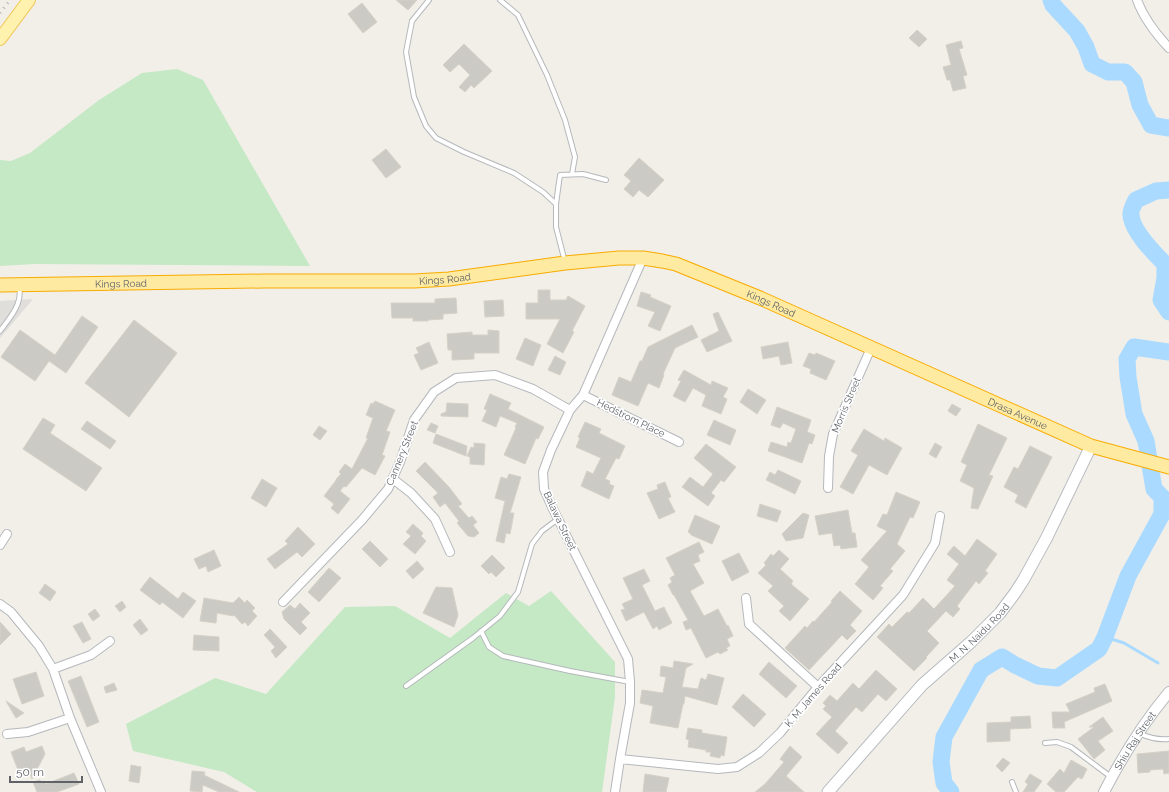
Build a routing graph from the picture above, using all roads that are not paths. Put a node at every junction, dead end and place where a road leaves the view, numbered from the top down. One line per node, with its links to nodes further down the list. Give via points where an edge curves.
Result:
1 (29, 0): 5 (main road)
2 (429, 0): 9 (lane, via 412,21 406,52 414,97 426,126 436,138 514,173)
3 (500, 0): 7 (lane, via 518,15 547,75 565,120 575,157)
4 (1137, 0): 6 (street, via 1155,32)
5 (0, 38)
6 (1169, 48)
7 (572, 174): 8 (lane); 9 (lane, via 560,175)
8 (606, 180)
9 (556, 204): 11 (lane, via 556,227)
10 (643, 258): 11 (highway, Kings Road); 15 (highway, Kings Road, via 676,264 760,298); 16 (street, Balawa Street)
11 (565, 263): 12 (highway, Kings Road, via 449,279 414,281)
12 (18, 284): 13 (highway, Kings Road); 14 (lane, via 20,291 12,316)
13 (0, 285)
14 (0, 331)
15 (871, 348): 19 (highway, Drasa Avenue); 22 (street, Morris Street, via 833,434)
16 (583, 395): 17 (street, Balawa Street); 18 (street, Hedstrom Place)
17 (570, 410): 21 (street, Cannery Street, via 533,389 495,375 456,378 434,392 414,420); 24 (street, Balawa Street, via 543,472 544,489)
18 (679, 442)
19 (1091, 446): 20 (highway, Drasa Avenue); 48 (main road, M. N. Naidu Road, via 1024,579 1000,613 922,685)
20 (1168, 467)
21 (393, 479): 27 (street, via 411,493 435,520); 29 (street, Cannery Street, via 388,489 362,520)
22 (828, 488)
23 (940, 516): 36 (street, K. M. James Road, via 935,542 902,595)
24 (558, 518): 31 (lane, via 542,530 532,544 518,592 500,616); 34 (street, Balawa Street, via 628,659)
25 (7, 534): 26 (street)
26 (0, 544)
27 (450, 552)
28 (746, 598): 36 (street, via 749,624)
29 (283, 602)
30 (0, 604): 33 (street, via 11,612 39,646)
31 (482, 631): 34 (lane, via 489,647 503,656); 35 (lane)
32 (110, 641): 33 (street, via 91,655)
33 (53, 669): 38 (street)
34 (630, 682): 43 (street, Balawa Street, via 630,703)
35 (406, 686)
36 (818, 687): 43 (street, K. M. James Road, via 780,733 759,753 737,767 718,769)
37 (1169, 692): 39 (street, Shiu Raj Street)
38 (70, 718): 40 (street, via 28,732); 46 (street)
39 (1139, 733): 41 (lane, via 1158,740); 44 (street, Shiu Raj Street)
40 (7, 734)
41 (1169, 739)
42 (1045, 743): 44 (lane, via 1057,742 1071,747)
43 (620, 759): 47 (street, Balawa Street)
44 (1112, 777): 50 (street, Shiu Raj Street)
45 (1012, 782): 49 (lane)
46 (101, 792)
47 (615, 792)
48 (828, 792)
49 (1016, 792)
50 (1104, 792)

